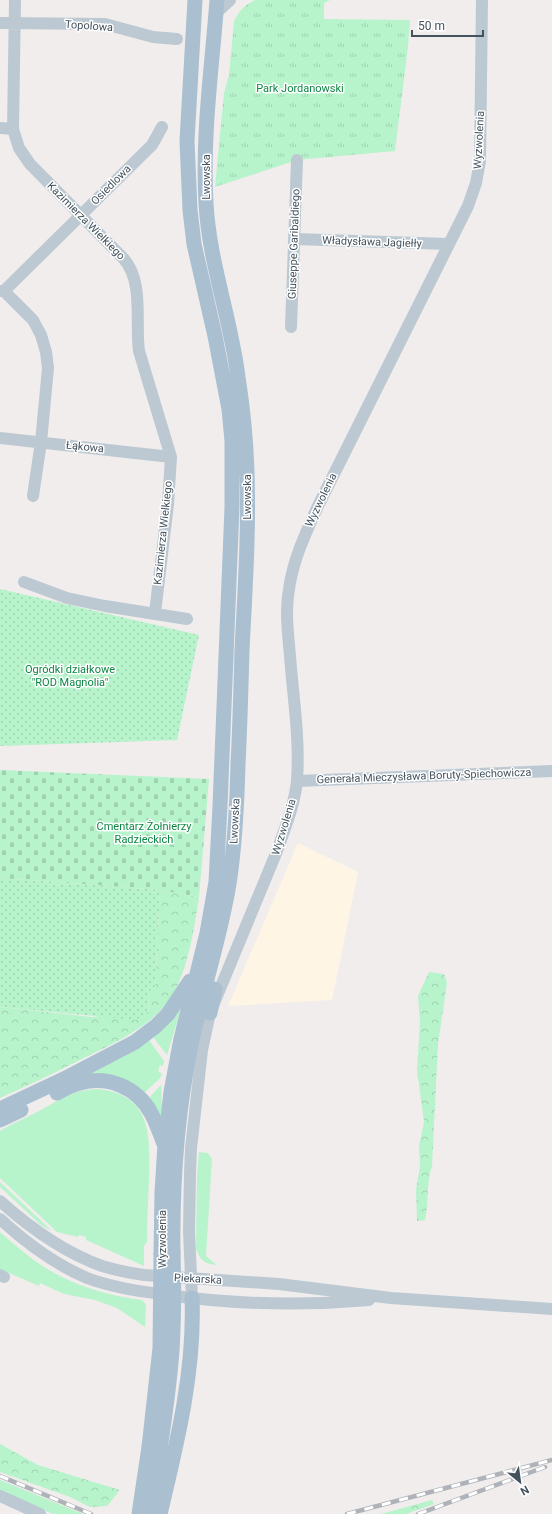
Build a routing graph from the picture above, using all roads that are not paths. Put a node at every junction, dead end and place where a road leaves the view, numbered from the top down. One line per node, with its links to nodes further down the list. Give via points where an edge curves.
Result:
1 (16, 0): 6 (street, Kazimierza Wielkiego)
2 (195, 0): 28 (main road, Lwowska, via 187,141 190,210 194,244 217,342 229,409 233,472 216,882)
3 (230, 0): 5 (street)
4 (482, 0): 15 (street, Wyzwolenia, via 480,161 468,206)
5 (217, 7): 27 (main road, Lwowska, via 206,140 206,207 215,270 238,373 247,473 237,800)
6 (15, 22): 7 (street, Topolowa); 8 (street, Topolowa, via 105,24 153,37); 11 (street, Kazimierza Wielkiego)
7 (0, 23)
8 (177, 39)
9 (162, 127): 13 (street, Osiedlowa, via 152,145)
10 (0, 128): 11 (street)
11 (13, 129): 13 (street, Kazimierza Wielkiego, via 19,148 30,164)
12 (297, 160): 14 (street, Giuseppe Garibaldiego)
13 (80, 216): 16 (street, Osiedlowa); 20 (street, Kazimierza Wielkiego, via 124,259 133,273 136,284 139,351)
14 (295, 239): 15 (street, Władysława Jagiełły); 17 (street, Giuseppe Garibaldiego)
15 (449, 244): 26 (street, Wyzwolenia, via 318,506 303,537 295,562 286,618 297,743)
16 (2, 291): 19 (street, Osiedlowa, via 33,320 46,352 48,368)
17 (291, 327)
18 (0, 438): 19 (street, Łąkowa)
19 (41, 442): 20 (street, Łąkowa); 21 (street, Osiedlowa)
20 (171, 457): 23 (street, Kazimierza Wielkiego)
21 (33, 496)
22 (24, 582): 23 (street, via 67,598)
23 (155, 613): 24 (street)
24 (187, 619)
25 (552, 771): 26 (street, Generała Mieczysława Boruty-Spiechowicza)
26 (297, 781): 30 (street, Wyzwolenia, via 277,851)
27 (228, 888): 29 (main road, Lwowska); 30 (main road, via 231,908)
28 (199, 966): 31 (main road, via 182,996 147,1034 115,1053); 33 (main road, Wyzwolenia, via 175,1069)
29 (203, 996): 36 (main road, Wyzwolenia, via 179,1121)
30 (210, 1012): 37 (street, Wyzwolenia, via 202,1050 191,1148)
31 (0, 1109)
32 (0, 1120): 33 (main road, via 80,1083 110,1082 122,1085 142,1100)
33 (165, 1145): 36 (main road, Wyzwolenia, via 162,1192)
34 (0, 1201): 37 (street, Piekarska, via 41,1234 102,1266 144,1275)
35 (0, 1219): 38 (street, Piekarska, via 28,1244 66,1268 89,1278 126,1289)
36 (167, 1254): 43 (main road, Wyzwolenia, bridge, via 154,1412); 44 (main road, Wyzwolenia, bridge, via 174,1308 172,1350)
37 (190, 1278): 38 (street, Wyzwolenia); 39 (street, Piekarska, via 279,1284)
38 (192, 1298): 39 (street, Piekarska, via 263,1303 346,1302); 45 (main road, via 187,1389)
39 (391, 1298): 40 (street, Piekarska)
40 (552, 1309)
41 (0, 1496): 42 (street)
42 (40, 1514)
43 (139, 1514)
44 (150, 1514)
45 (160, 1514)

